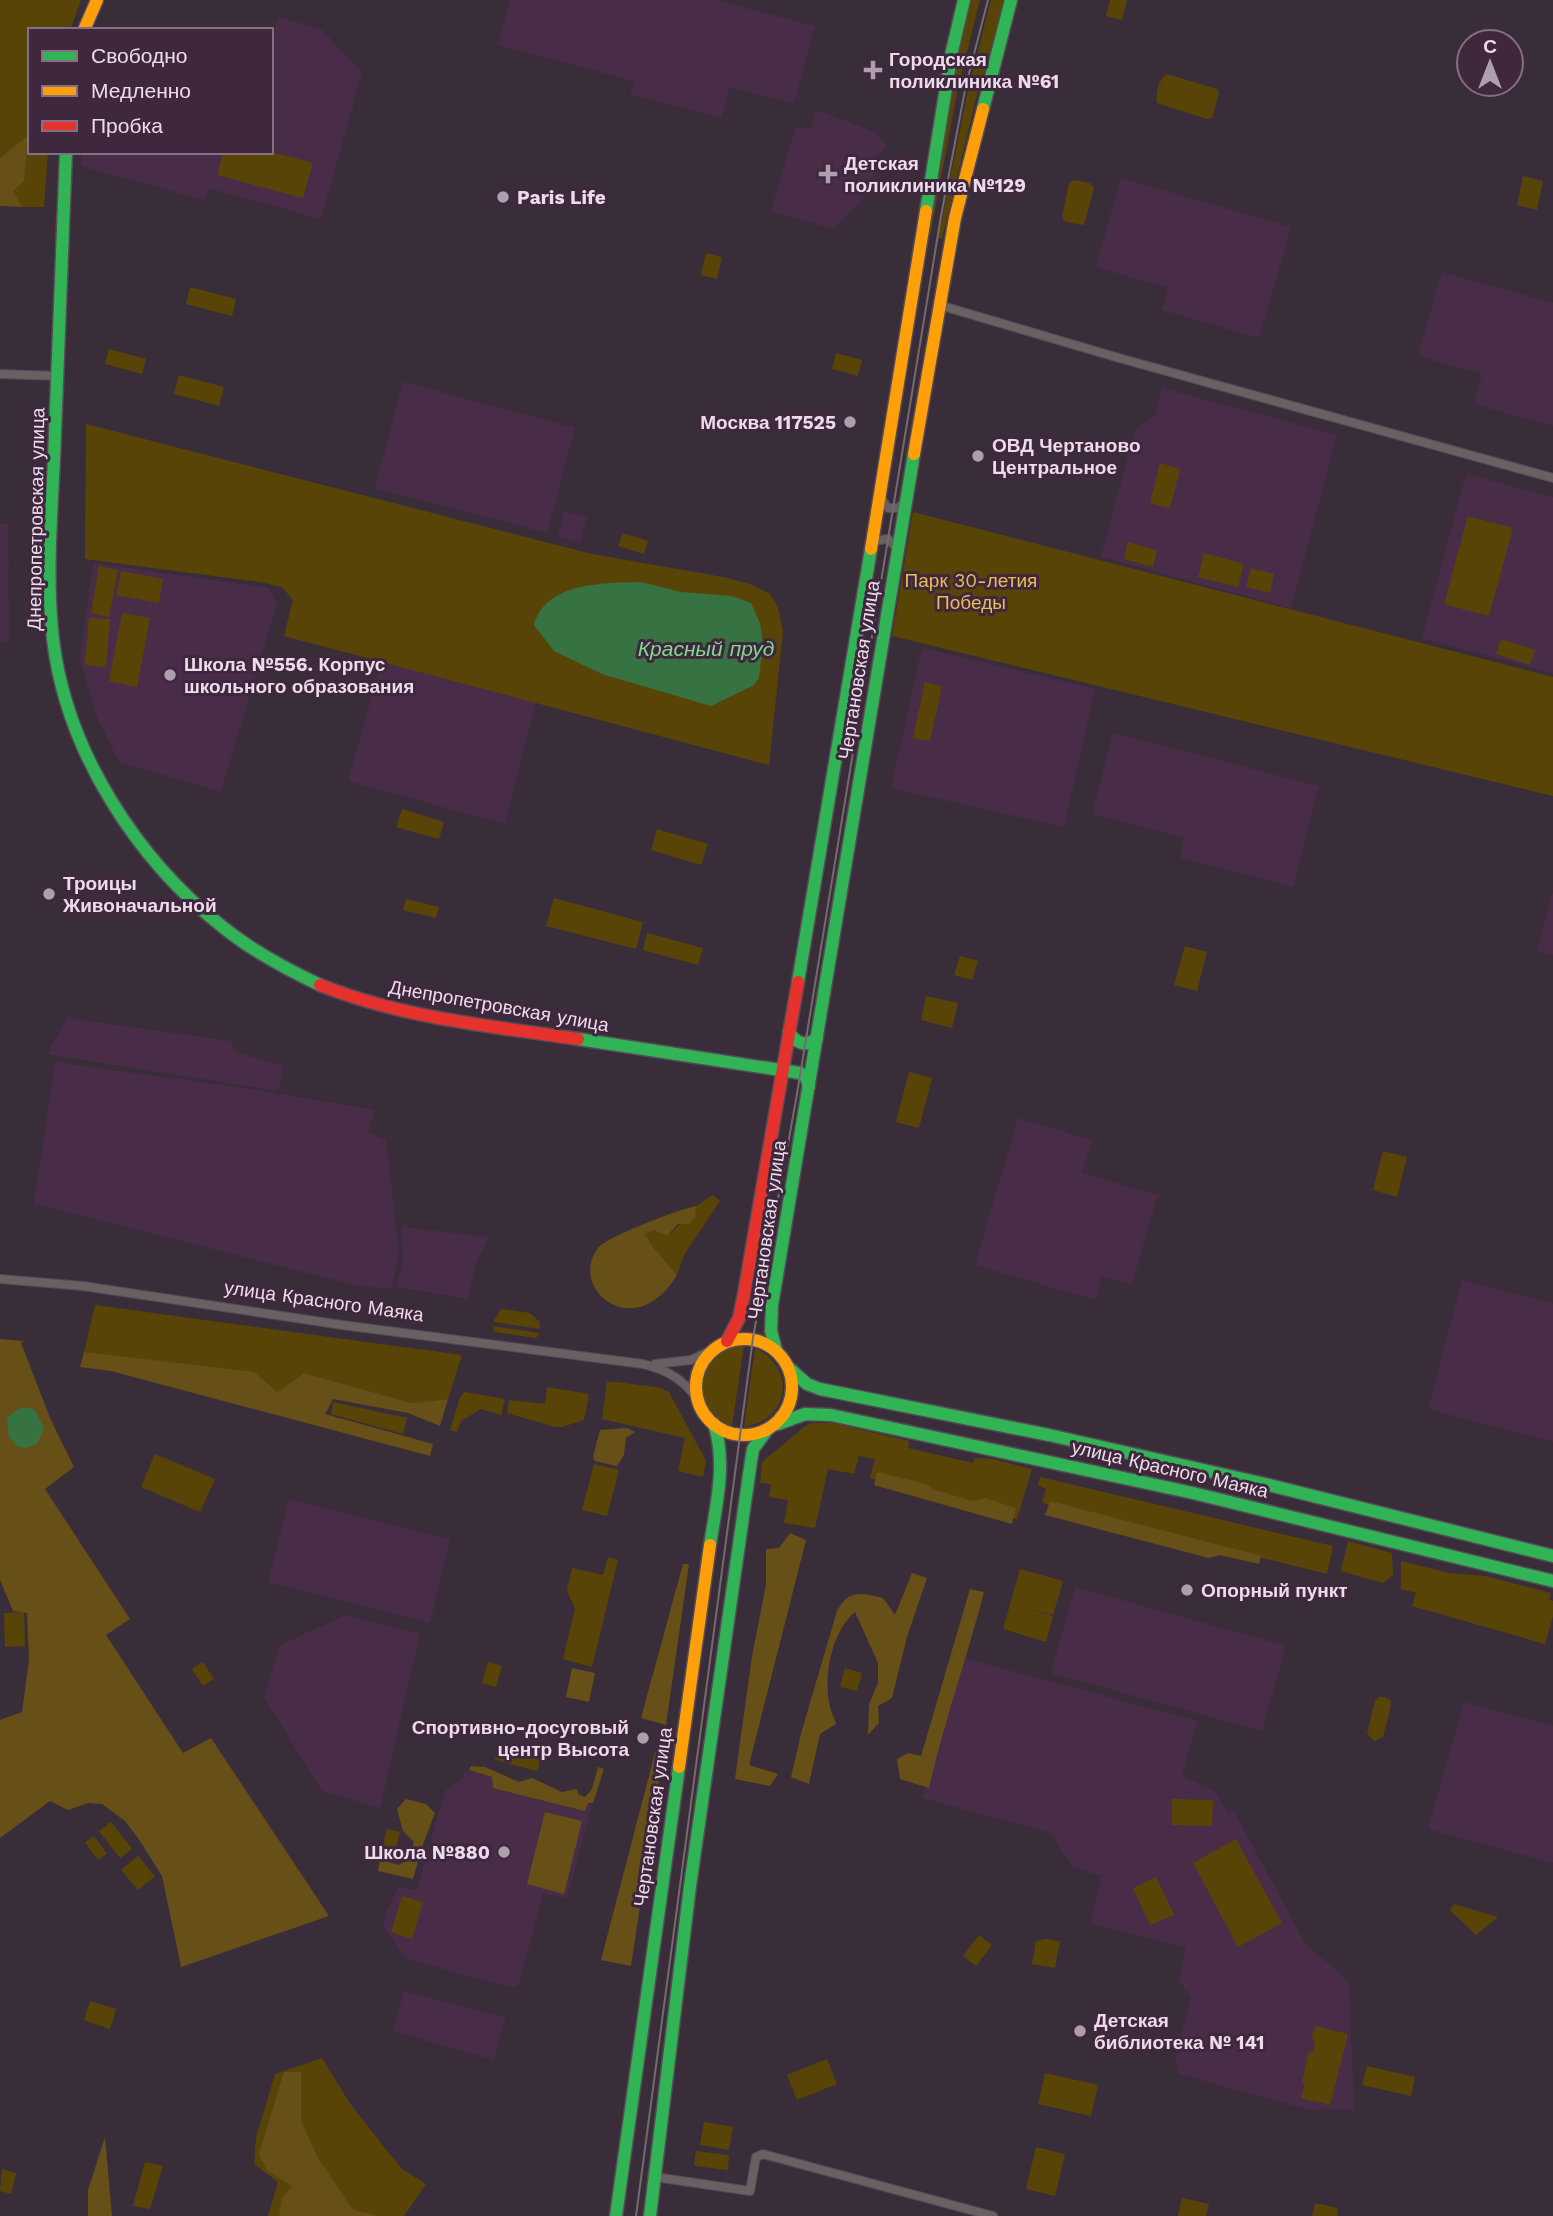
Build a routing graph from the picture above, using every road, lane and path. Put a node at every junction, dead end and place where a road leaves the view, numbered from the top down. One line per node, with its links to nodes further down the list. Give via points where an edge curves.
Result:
1 (97, 0): 4 (main road)
2 (964, 0): 10 (main road, Чертановская улица)
3 (1012, 0): 6 (main road, Чертановская улица, via 955,218)
4 (85, 28)
5 (66, 154): 8 (main road, Днепропетровская улица)
6 (939, 305): 9 (street); 11 (main road, Чертановская улица)
7 (0, 374): 8 (street)
8 (58, 376): 16 (main road, Днепропетровская улица, via 50,600 58,667 75,723 117,807 138,840 202,911 243,942 317,985 385,1007)
9 (1553, 478)
10 (880, 497): 11 (street, via 888,508); 12 (main road, Чертановская улица)
11 (905, 502): 13 (main road, Чертановская улица)
12 (872, 541): 13 (street, via 888,539); 14 (main road, Чертановская улица)
13 (898, 549): 15 (main road, Чертановская улица)
14 (789, 1032): 15 (main road, via 799,1044); 16 (main road, Чертановская улица)
15 (817, 1038): 17 (main road, Чертановская улица)
16 (783, 1070): 17 (main road, Днепропетровская улица, via 800,1073); 19 (main road, Чертановская улица, via 743,1301)
17 (809, 1086): 21 (main road, Чертановская улица, via 772,1306)
18 (0, 1279): 22 (street, улица Красного Маяка, via 83,1286)
19 (727, 1341): 20 (main road, Чертановская улица); 21 (main road, Чертановская улица, via 753,1338)
20 (712, 1350): 22 (street, улица Красного Маяка, via 691,1360); 24 (main road, via 698,1373)
21 (776, 1350): 23 (main road, Чертановская улица)
22 (643, 1364): 24 (street, улица Красного Маяка, via 678,1377)
23 (788, 1367): 26 (main road, via 790,1401); 27 (main road, улица Красного Маяка, via 820,1390 1261,1483)
24 (698, 1400): 25 (main road, Чертановская улица)
25 (714, 1423): 26 (main road, via 740,1434 757,1434); 30 (main road, Чертановская улица, via 721,1466)
26 (772, 1427): 28 (main road, улица Красного Маяка, via 819,1413 1132,1479); 29 (main road, via 757,1441 751,1461 690,1886)
27 (1553, 1556)
28 (1553, 1581)
29 (655, 2176): 31 (main road); 32 (street, via 750,2191 756,2157 763,2154)
30 (616, 2216)
31 (650, 2216)
32 (993, 2216)

